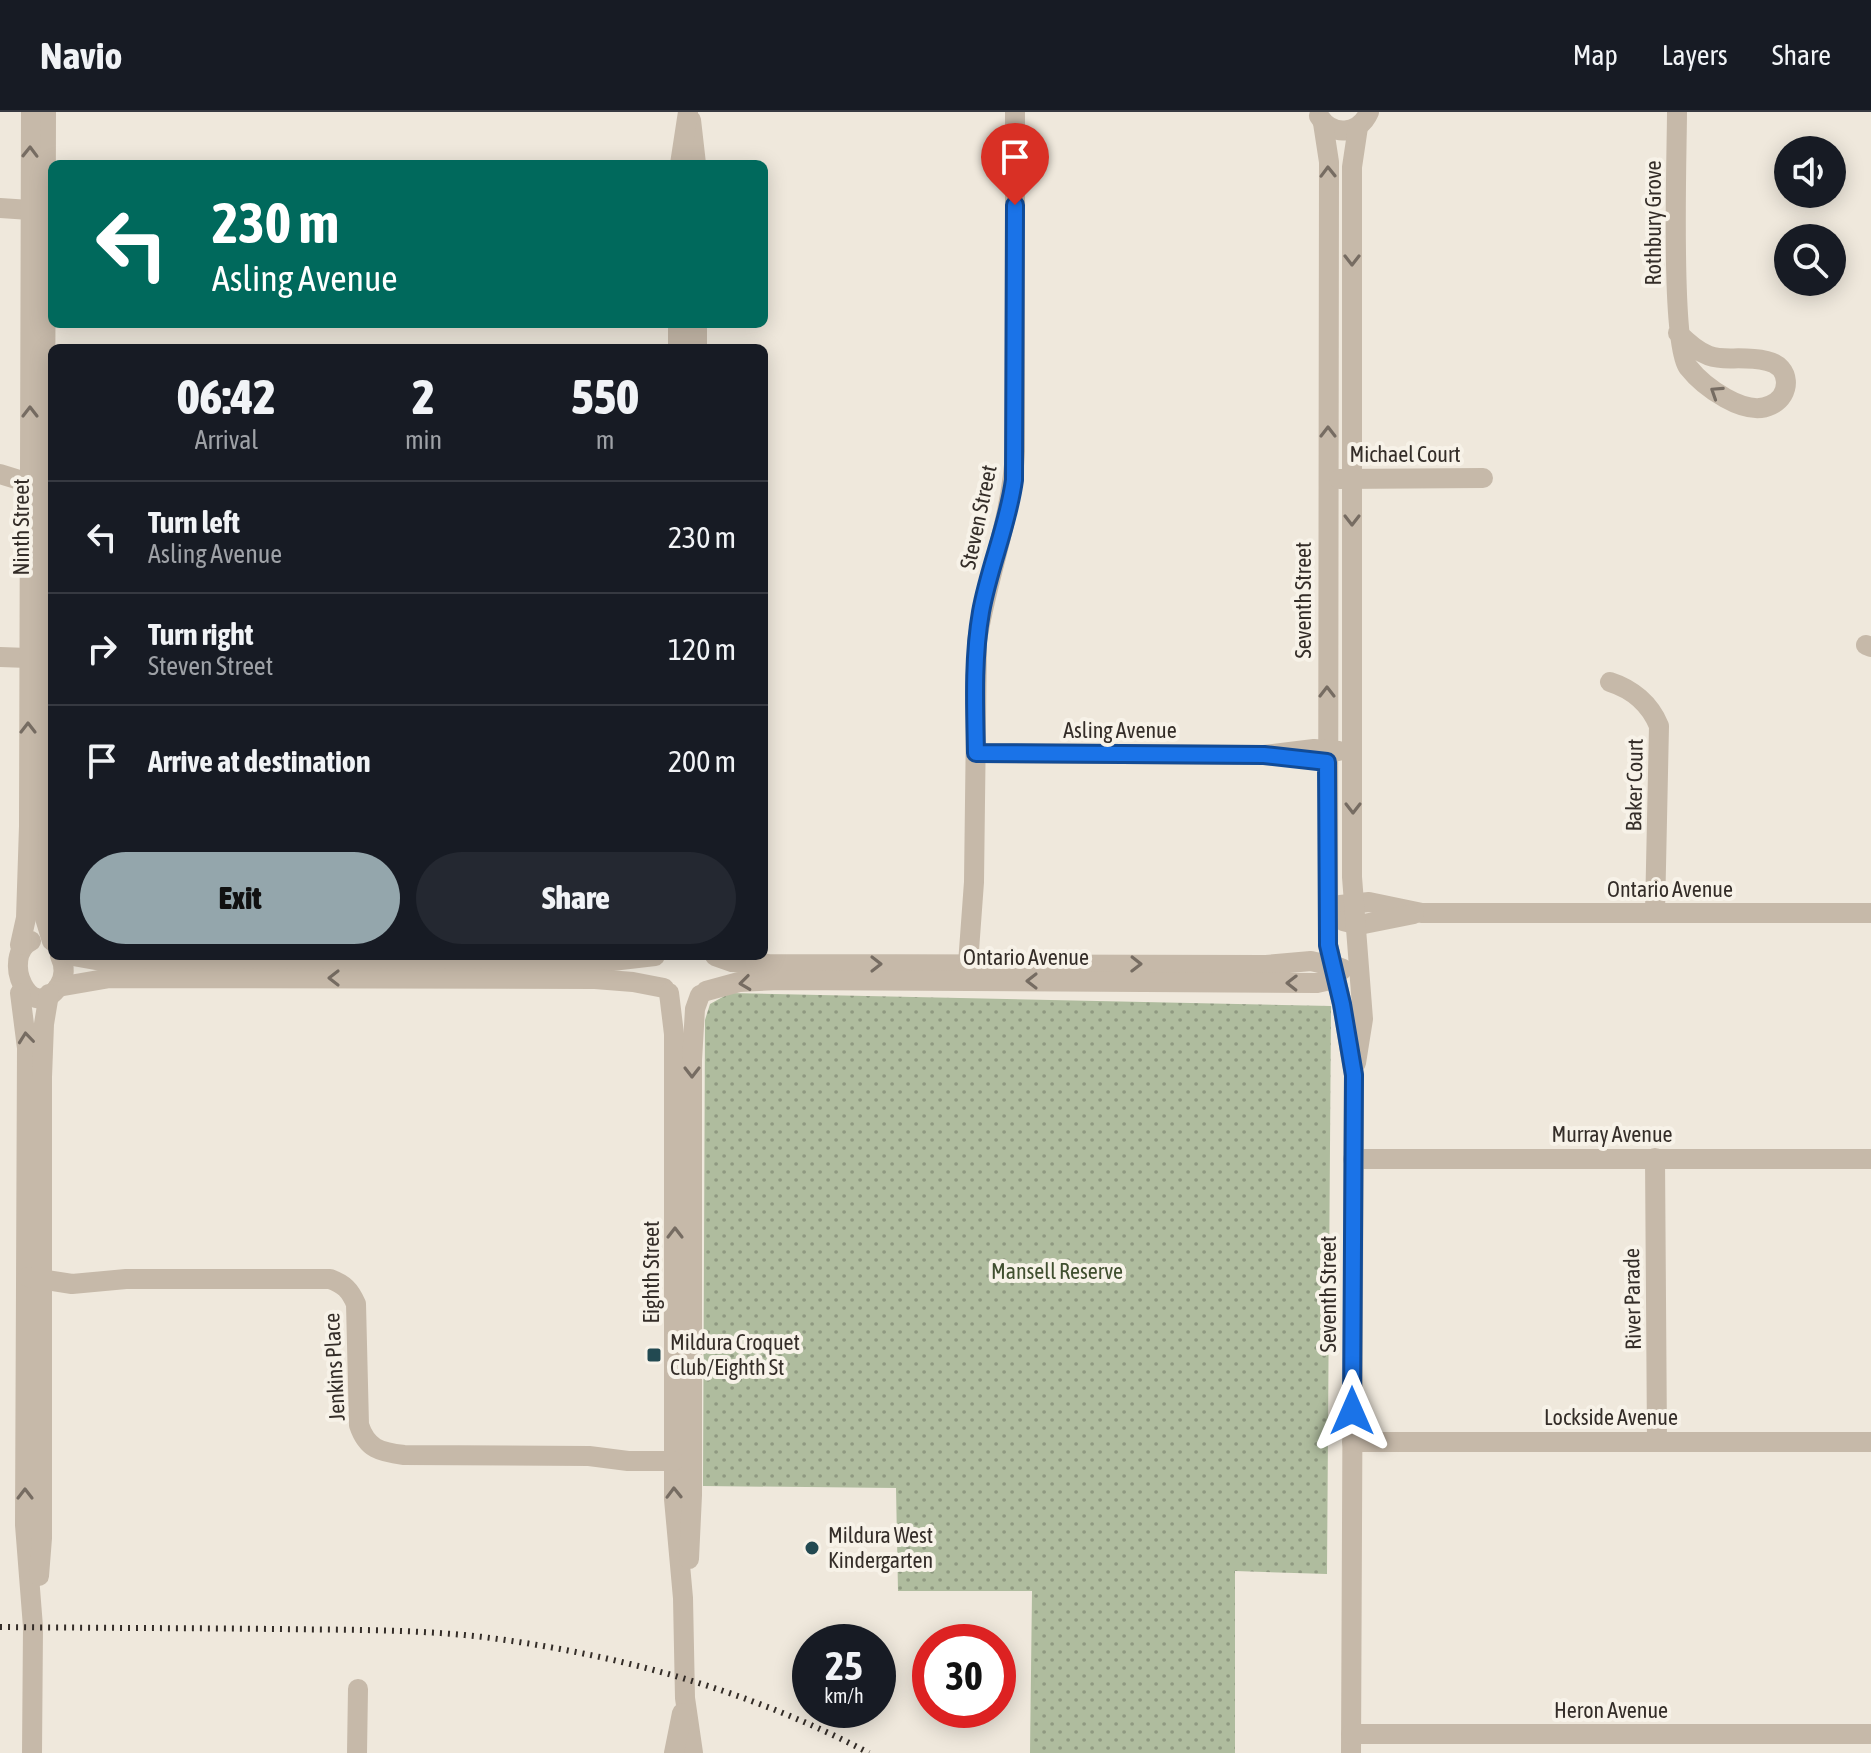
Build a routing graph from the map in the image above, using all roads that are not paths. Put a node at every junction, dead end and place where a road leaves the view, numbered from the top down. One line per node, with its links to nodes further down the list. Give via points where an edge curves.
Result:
1 (31, 112): 11 (street, Ninth Street, one-way to 1)
2 (46, 112): 11 (street, Ninth Street)
3 (689, 112): 8 (street); 9 (street)
4 (1015, 112): 21 (street, Steven Street, via 1014,480 977,641)
5 (1677, 112): 12 (street, Rothbury Grove)
6 (1320, 117): 7 (street, via 1344,131); 16 (street, Seventh Street, one-way to 6, via 1329,162)
7 (1363, 119): 17 (street, Seventh Street, one-way to 17, via 1352,167)
8 (681, 160)
9 (695, 160)
10 (0, 208): 11 (street)
11 (46, 210): 14 (street, Ninth Street)
12 (1678, 333): 12 (street, Rothbury Grove, one-way to 12, via 1701,353 1772,362 1786,376 1782,397 1761,409 1721,396 1684,363)
13 (0, 474): 14 (street)
14 (42, 477): 19 (street, Ninth Street); 30 (street, Ninth Street)
15 (1483, 478): 17 (street, Michael Court)
16 (1328, 479): 17 (street, Michael Court); 23 (street, Seventh Street, one-way to 16)
17 (1352, 479): 22 (street, Seventh Street, one-way to 22)
18 (0, 657): 19 (street)
19 (28, 658): 32 (street, Ninth Street, one-way to 19, via 26,918 28,890)
20 (1610, 682): 27 (street, Baker Court, via 1634,694 1659,726)
21 (976, 753): 23 (street, Asling Avenue); 42 (street, Steven Street)
22 (1352, 755): 23 (street, Asling Avenue, via 1336,762); 24 (street, Seventh Street, one-way to 24)
23 (1327, 756): 25 (street, Seventh Street)
24 (1353, 902): 25 (street, Ontario Avenue); 26 (street, Ontario Avenue); 29 (street, Seventh Street)
25 (1327, 911): 29 (street); 43 (street, Seventh Street)
26 (1422, 913): 27 (street, Ontario Avenue); 29 (street, Ontario Avenue)
27 (1655, 913): 28 (street, Ontario Avenue)
28 (1871, 913)
29 (1355, 924): 33 (street, Seventh Street)
30 (48, 929)
31 (48, 943): 32 (street, via 38,941)
32 (10, 951): 44 (street, Ninth Street)
33 (1358, 951): 43 (street); 45 (street, Seventh Street)
34 (61, 960): 46 (street, via 64,970)
35 (95, 960): 36 (street)
36 (230, 960)
37 (419, 960): 38 (street)
38 (639, 960)
39 (658, 960): 47 (street, Eighth Street)
40 (713, 960): 48 (street, Eighth Street, via 714,977)
41 (726, 960): 42 (street, Ontario Avenue, one-way to 42)
42 (974, 970): 43 (street, Ontario Avenue, via 1317,983); 48 (street, Ontario Avenue, one-way to 48, via 739,982)
43 (1336, 970): 45 (street); 49 (street, Seventh Street)
44 (10, 984): 46 (street, via 34,998); 53 (street, one-way to 44, via 27,1048)
45 (1361, 984): 49 (street, Seventh Street, via 1361,1042)
46 (54, 991): 47 (street, one-way to 46, via 595,979 155,978 95,979); 53 (street, via 44,1024)
47 (666, 991): 48 (street, Ontario Avenue, via 684,999); 57 (street, Eighth Street, one-way to 47, via 674,1034)
48 (703, 993): 58 (street, Eighth Street, one-way to 58, via 695,1009 692,1060 692,1495)
49 (1354, 1075): 51 (street, Seventh Street)
50 (1655, 1158): 51 (street, Murray Avenue); 52 (street, Murray Avenue); 54 (street, River Parade)
51 (1353, 1159): 55 (street, Seventh Street)
52 (1871, 1159)
53 (38, 1278): 57 (street, Jenkins Place, via 94,1273 126,1279 315,1278 342,1283 356,1304 359,1425 363,1439 374,1448 404,1455); 63 (street, via 25,1525 33,1627)
54 (1657, 1441): 55 (street, Lockside Avenue); 56 (street, Lockside Avenue)
55 (1352, 1442): 62 (street, Seventh Street)
56 (1871, 1442)
57 (674, 1455): 58 (street, Eighth Street, one-way to 57)
58 (683, 1598): 60 (street, Eighth Street)
59 (358, 1689): 64 (street)
60 (685, 1698): 65 (street, Eighth Street); 66 (street, Eighth Street)
61 (1871, 1734): 62 (street, Heron Avenue)
62 (1351, 1744)
63 (32, 1753)
64 (357, 1753)
65 (674, 1753)
66 (693, 1753)

